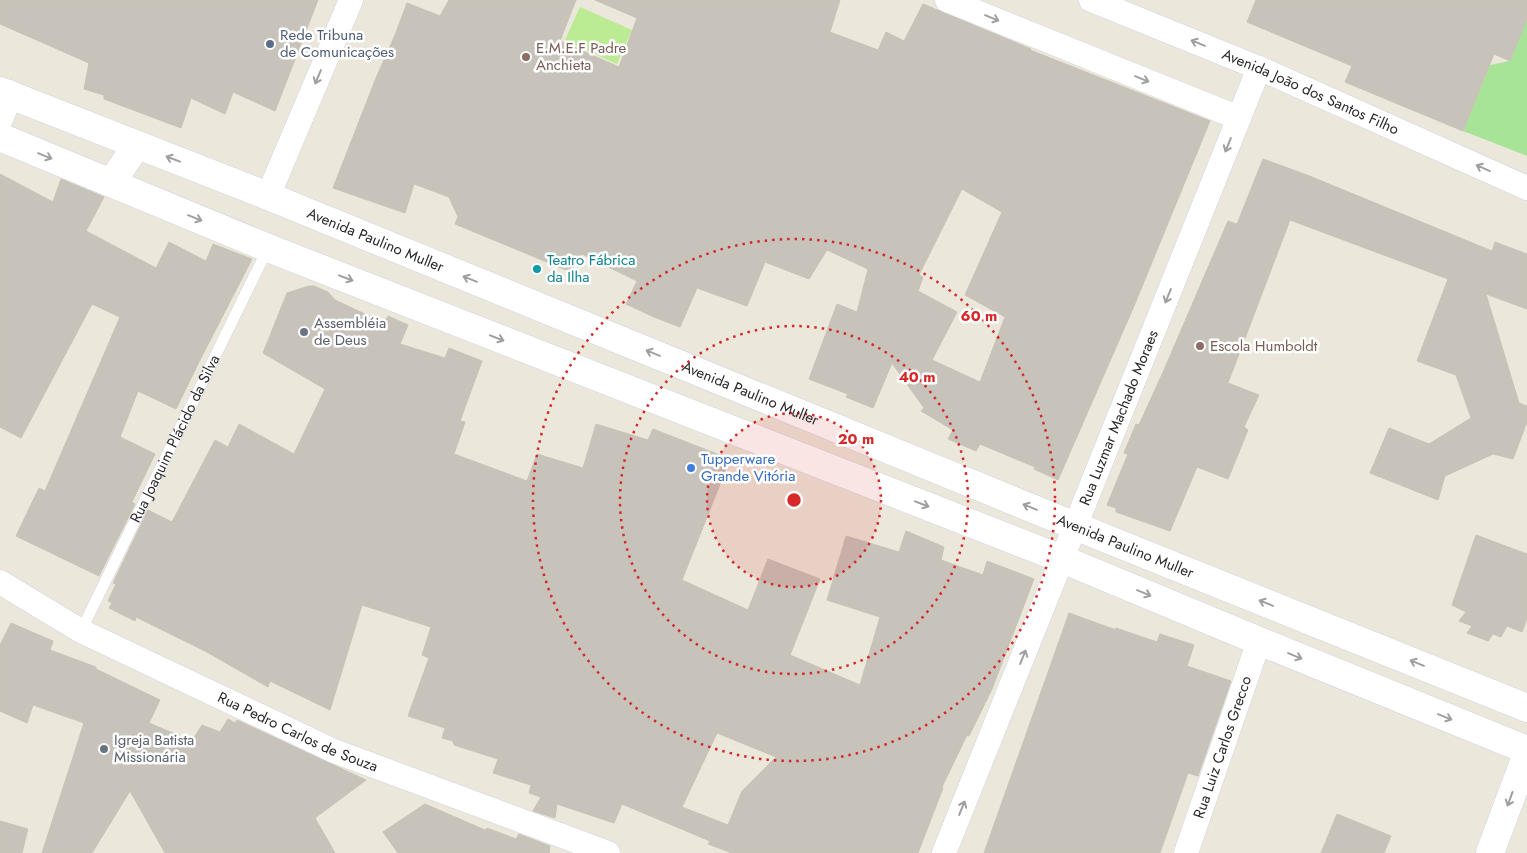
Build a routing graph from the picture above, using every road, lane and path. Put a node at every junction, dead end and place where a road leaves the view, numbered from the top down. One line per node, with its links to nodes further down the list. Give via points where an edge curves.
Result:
1 (351, 0): 11 (street, one-way to 11)
2 (946, 0): 6 (street, one-way to 6)
3 (1091, 0): 4 (street, Avenida João dos Santos Filho, one-way to 3)
4 (1259, 68): 6 (street, Rua Luzmar Machado Moraes); 10 (street, Avenida João dos Santos Filho, one-way to 4)
5 (3, 101): 8 (main road, Avenida Paulino Muller)
6 (1239, 118): 13 (street, Rua Luzmar Machado Moraes, one-way to 13)
7 (0, 137): 9 (main road, one-way to 9)
8 (137, 145): 9 (main road); 11 (main road, Avenida Paulino Muller, one-way to 8)
9 (111, 183): 12 (main road, one-way to 12)
10 (1527, 188)
11 (268, 196): 13 (main road, Avenida Paulino Muller, one-way to 11)
12 (268, 248): 14 (main road, one-way to 14); 16 (lane, Rua Joaquim Plácido da Silva)
13 (1076, 526): 14 (street, Rua Luzmar Machado Moraes); 18 (main road, Avenida Paulino Muller, one-way to 13)
14 (1062, 559): 17 (main road, one-way to 17); 21 (street, Rua Luzmar Machado Moraes, one-way to 14)
15 (0, 582): 16 (street, Rua Pedro Carlos de Souza)
16 (81, 631): 20 (street, Rua Pedro Carlos de Souza, via 334,751)
17 (1259, 642): 19 (main road, one-way to 19); 22 (street, Rua Luiz Carlos Grecco)
18 (1527, 708)
19 (1527, 752): 23 (main road, one-way to 23)
20 (608, 853)
21 (944, 853)
22 (1186, 853)
23 (1490, 853)

